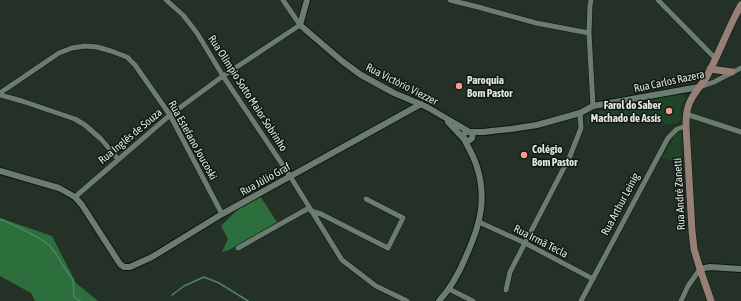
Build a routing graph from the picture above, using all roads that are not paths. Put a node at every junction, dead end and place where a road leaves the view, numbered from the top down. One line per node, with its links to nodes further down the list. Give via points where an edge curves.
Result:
1 (166, 0): 16 (street, Rua Olímpio Sotto Maior Sobrinho, via 183,15 197,33)
2 (283, 0): 10 (street)
3 (307, 0): 10 (street)
4 (450, 0): 9 (street)
5 (478, 0): 9 (street)
6 (591, 0): 11 (street)
7 (658, 0): 12 (street)
8 (741, 5): 12 (main road)
9 (478, 6): 11 (street, via 536,24)
10 (300, 25): 16 (street, Rua Inglês de Souza); 19 (street, Rua Victório Viezzer, via 361,75 394,94)
11 (589, 33): 20 (street)
12 (716, 58): 14 (main road)
13 (741, 68): 15 (street, Rua Carlos Razera)
14 (710, 69): 15 (main road); 17 (main road)
15 (732, 72): 17 (street, Rua Carlos Razera)
16 (223, 76): 24 (street, Rua Inglês de Souza); 32 (street, Rua Olímpio Sotto Maior Sobrinho)
17 (699, 87): 20 (street, Rua Carlos Razera); 23 (main road, Rua André Zanetti, via 688,105)
18 (0, 94): 24 (street, Rua Estefano Joucoski, via 59,53 72,48 91,46 127,57 136,65); 30 (street, via 75,119 101,139)
19 (421, 104): 22 (street, Rua Victório Viezzer); 32 (street, Rua Júlio Graf)
20 (593, 106): 21 (street, Rua Carlos Razera)
21 (580, 113): 27 (street, Rua Carlos Razera, via 532,126); 38 (street, via 581,128 570,156)
22 (440, 114): 27 (street, Rua Victório Viezzer); 28 (street, Rua Victório Viezzer)
23 (686, 114): 25 (main road, Rua André Zanetti); 26 (street)
24 (170, 115): 30 (street, Rua Inglês de Souza); 36 (street, Rua Estefano Joucoski)
25 (686, 126): 40 (main road, Rua André Zanetti, via 692,231); 42 (street, Rua Arthur Leinig, via 677,129 668,138)
26 (741, 132)
27 (470, 135): 28 (street, via 469,140); 29 (street, Rua Victório Viezzer)
28 (464, 139): 29 (street, Rua Victório Viezzer)
29 (473, 156): 37 (street, Rua Victório Viezzer, via 481,186 482,206)
30 (118, 159): 33 (street, Rua Inglês de Souza)
31 (0, 171): 33 (street, via 59,188)
32 (290, 176): 35 (street, Rua Olímpio Sotto Maior Sobrinho); 36 (street, Rua Júlio Graf)
33 (75, 197): 36 (street, Rua Júlio Graf, via 124,267 130,267 152,257)
34 (366, 199): 35 (street, via 403,218 388,248)
35 (310, 209): 39 (street); 45 (street, Rua Olímpio Sotto Maior Sobrinho, via 342,260 376,286)
36 (222, 214)
37 (479, 222): 38 (street, Rua Irmã Tecla); 43 (street, Rua Victório Viezzer, via 466,258)
38 (524, 243): 42 (street, Rua Irmã Tecla); 44 (street, via 510,272)
39 (238, 248)
40 (700, 269): 41 (street); 49 (street); 50 (main road, Rua André Zanetti)
41 (741, 269)
42 (593, 279): 48 (street, Rua Arthur Leinig)
43 (449, 289): 46 (street, Rua Victório Viezzer); 47 (street)
44 (506, 290)
45 (407, 301)
46 (439, 301)
47 (473, 301)
48 (581, 301)
49 (681, 301)
50 (711, 301)

